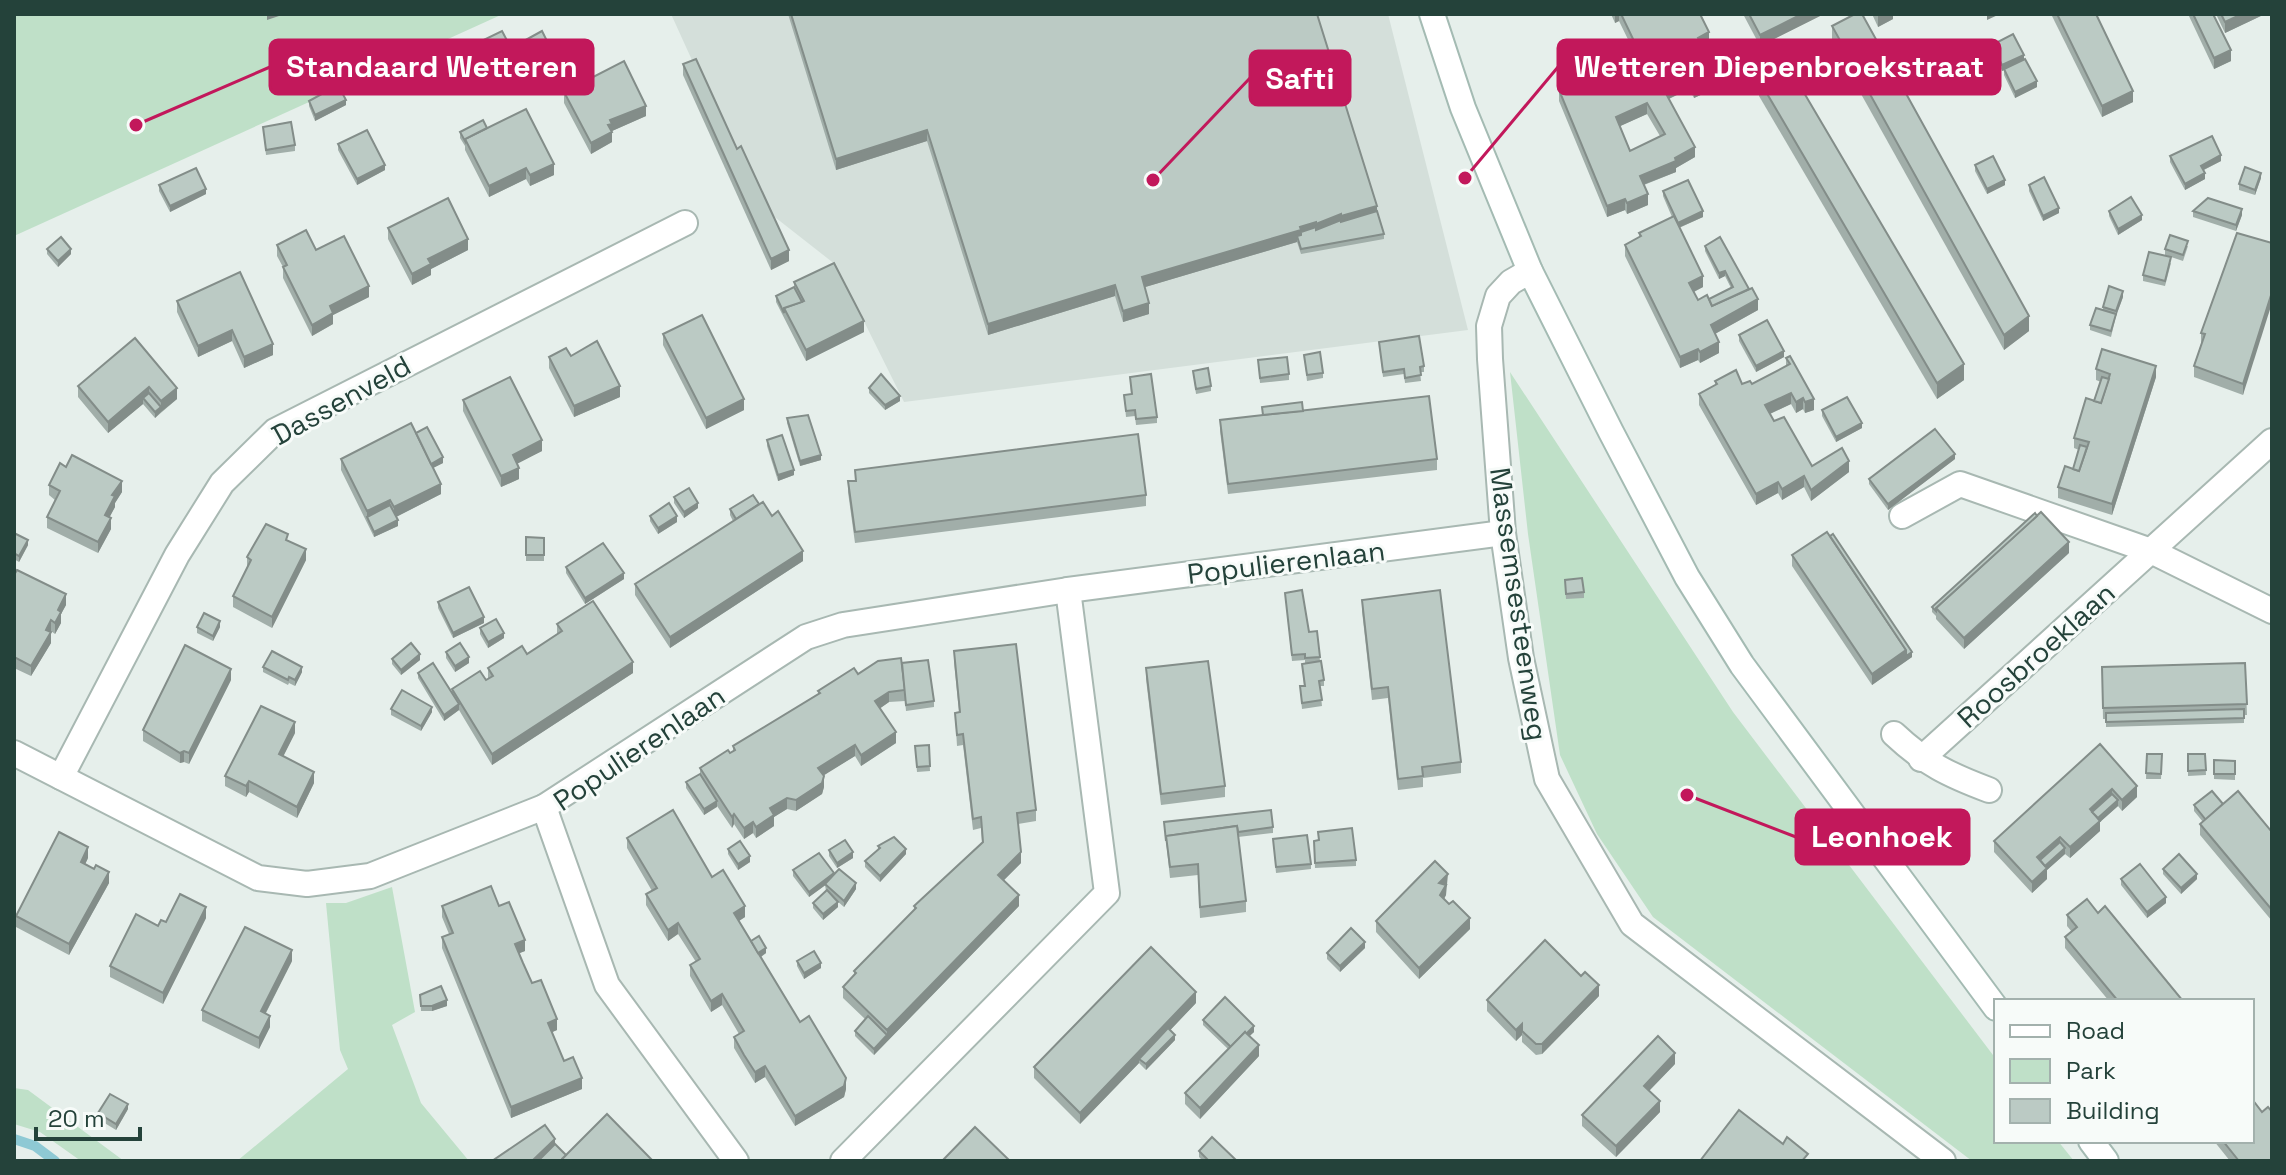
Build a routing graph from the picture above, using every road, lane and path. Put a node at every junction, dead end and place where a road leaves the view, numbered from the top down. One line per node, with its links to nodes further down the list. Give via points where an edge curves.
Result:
1 (1432, 14): 3 (street, via 1463,108)
2 (685, 223): 13 (street, Dassenveld, via 275,431 222,483 184,543)
3 (1530, 271): 6 (street, Massemsesteenweg, via 1498,296 1489,326); 16 (street, via 1687,577 1742,665)
4 (2272, 441): 7 (street, Roosbroeklaan)
5 (1902, 516): 7 (street, Roosbroeklaan, via 1960,484)
6 (1503, 533): 8 (street, Populierenlaan); 20 (street, Massemsesteenweg, via 1521,658 1547,779 1632,924)
7 (2151, 551): 9 (street, Roosbroeklaan); 12 (street, Roosbroeklaan)
8 (1068, 590): 15 (street, Populierenlaan, via 843,625 806,637); 19 (street, via 1107,893)
9 (2272, 611)
10 (1894, 734): 12 (street)
11 (14, 753): 13 (street)
12 (1921, 759): 14 (street)
13 (61, 777): 15 (street, via 258,878 307,884 370,876)
14 (1989, 790)
15 (544, 807): 18 (street, Populierenlaan, via 607,985)
16 (1994, 1005)
17 (2092, 1143): 21 (street)
18 (736, 1161)
19 (843, 1161)
20 (1943, 1161)
21 (2106, 1161)

